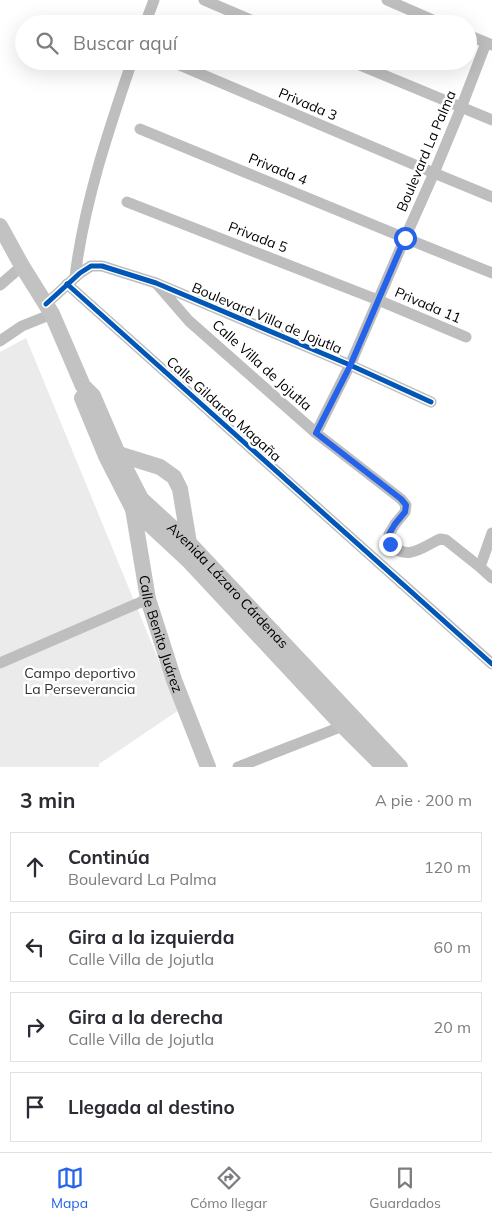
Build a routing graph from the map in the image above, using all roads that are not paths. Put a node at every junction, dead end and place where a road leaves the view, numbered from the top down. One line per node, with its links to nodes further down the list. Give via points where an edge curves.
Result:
1 (154, 0): 4 (street)
2 (204, 0): 5 (street)
3 (387, 0): 6 (street)
4 (148, 15)
5 (239, 15)
6 (421, 15)
7 (477, 39): 8 (street)
8 (489, 44): 12 (street, Boulevard La Palma)
9 (129, 70): 22 (street, via 94,179)
10 (191, 70): 15 (street, Privada 3)
11 (371, 70): 12 (street)
12 (461, 108): 13 (street); 15 (street, Boulevard La Palma)
13 (492, 120)
14 (140, 128): 19 (street, Privada 4)
15 (434, 173): 16 (street, Privada 3); 19 (street, Boulevard La Palma)
16 (492, 196)
17 (127, 202): 25 (street, Privada 5)
18 (0, 226): 20 (main road, Avenida Lázaro Cárdenas)
19 (405, 238): 21 (street, Privada 4); 25 (street, Boulevard La Palma)
20 (22, 266): 24 (street); 26 (main road, Avenida Lázaro Cárdenas)
21 (492, 273)
22 (71, 280): 23 (street, Boulevard Villa de Jojutla, via 91,266 102,266); 26 (street); 40 (street, Calle Gildardo Magaña)
23 (156, 283): 29 (street, Boulevard Villa de Jojutla); 31 (street, Calle Villa de Jojutla, via 189,321)
24 (0, 286)
25 (378, 300): 27 (street, Privada 11); 29 (street, Boulevard La Palma)
26 (49, 309): 28 (street); 32 (main road, Avenida Lázaro Cárdenas, via 82,386 92,396)
27 (466, 337)
28 (0, 341)
29 (350, 366): 30 (street, Boulevard Villa de Jojutla); 31 (street, Boulevard La Palma)
30 (431, 402)
31 (316, 433): 36 (street, Calle Villa de Jojutla, via 406,505 405,512 389,534 390,544 395,550 413,553 440,539 446,540)
32 (112, 455): 33 (main road, Avenida Lázaro Cárdenas); 35 (main road, via 160,466 174,477 180,489)
33 (137, 504): 35 (main road, Avenida Lázaro Cárdenas); 38 (main road, Calle Benito Juárez); 41 (main road, Avenida Lázaro Cárdenas)
34 (492, 533): 36 (street)
35 (190, 543): 41 (main road, Avenida Lázaro Cárdenas)
36 (480, 567): 37 (street)
37 (492, 578)
38 (148, 599): 39 (street); 43 (main road, Calle Benito Juárez, via 174,680)
39 (0, 663)
40 (492, 664)
41 (348, 722): 42 (main road, Avenida Lázaro Cárdenas); 44 (street)
42 (381, 758): 45 (main road, Avenida Lázaro Cárdenas)
43 (208, 767)
44 (238, 767)
45 (400, 767)

